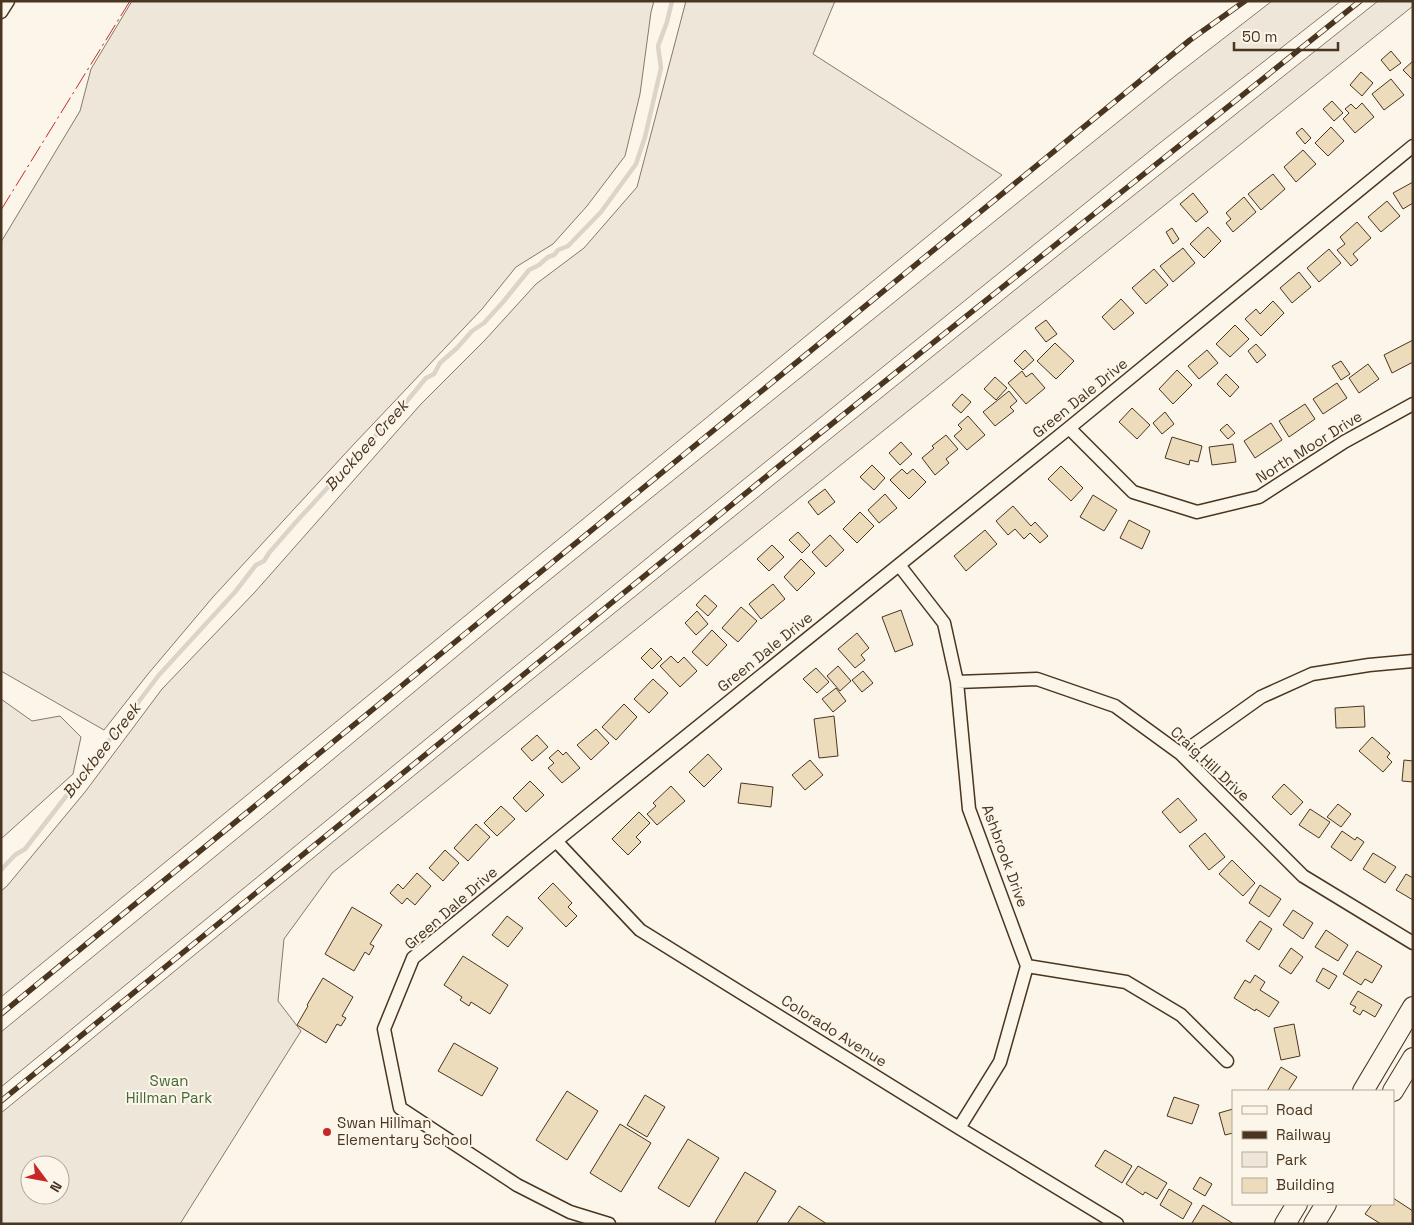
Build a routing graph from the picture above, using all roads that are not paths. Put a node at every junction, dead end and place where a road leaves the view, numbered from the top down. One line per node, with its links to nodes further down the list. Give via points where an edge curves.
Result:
1 (1413, 146): 3 (street, Green Dale Drive)
2 (1413, 404): 3 (street, North Moor Drive, via 1344,442 1258,497 1197,512 1133,492)
3 (1069, 428): 4 (street, Green Dale Drive)
4 (899, 565): 6 (street, Ashbrook Drive, via 944,622); 8 (street, Green Dale Drive)
5 (1413, 661): 7 (street, via 1312,674 1261,697)
6 (957, 682): 7 (street, Craig Hill Drive, via 1036,679 1115,706); 10 (street, Ashbrook Drive, via 969,809)
7 (1180, 754): 9 (street, Craig Hill Drive, via 1303,876)
8 (556, 841): 16 (street, Colorado Avenue, via 640,930); 19 (street, Green Dale Drive, via 413,958 384,1029 400,1108 510,1180 570,1212)
9 (1413, 942)
10 (1027, 966): 13 (street, via 1126,982 1181,1015); 16 (street, via 1000,1062)
11 (1413, 1006): 14 (main road)
12 (1413, 1058): 15 (main road)
13 (1227, 1062)
14 (1364, 1090)
15 (1394, 1090)
16 (959, 1128): 20 (street, Colorado Avenue)
17 (1296, 1205): 21 (main road)
18 (1325, 1205): 22 (main road)
19 (609, 1224)
20 (1117, 1224)
21 (1285, 1224)
22 (1314, 1224)

